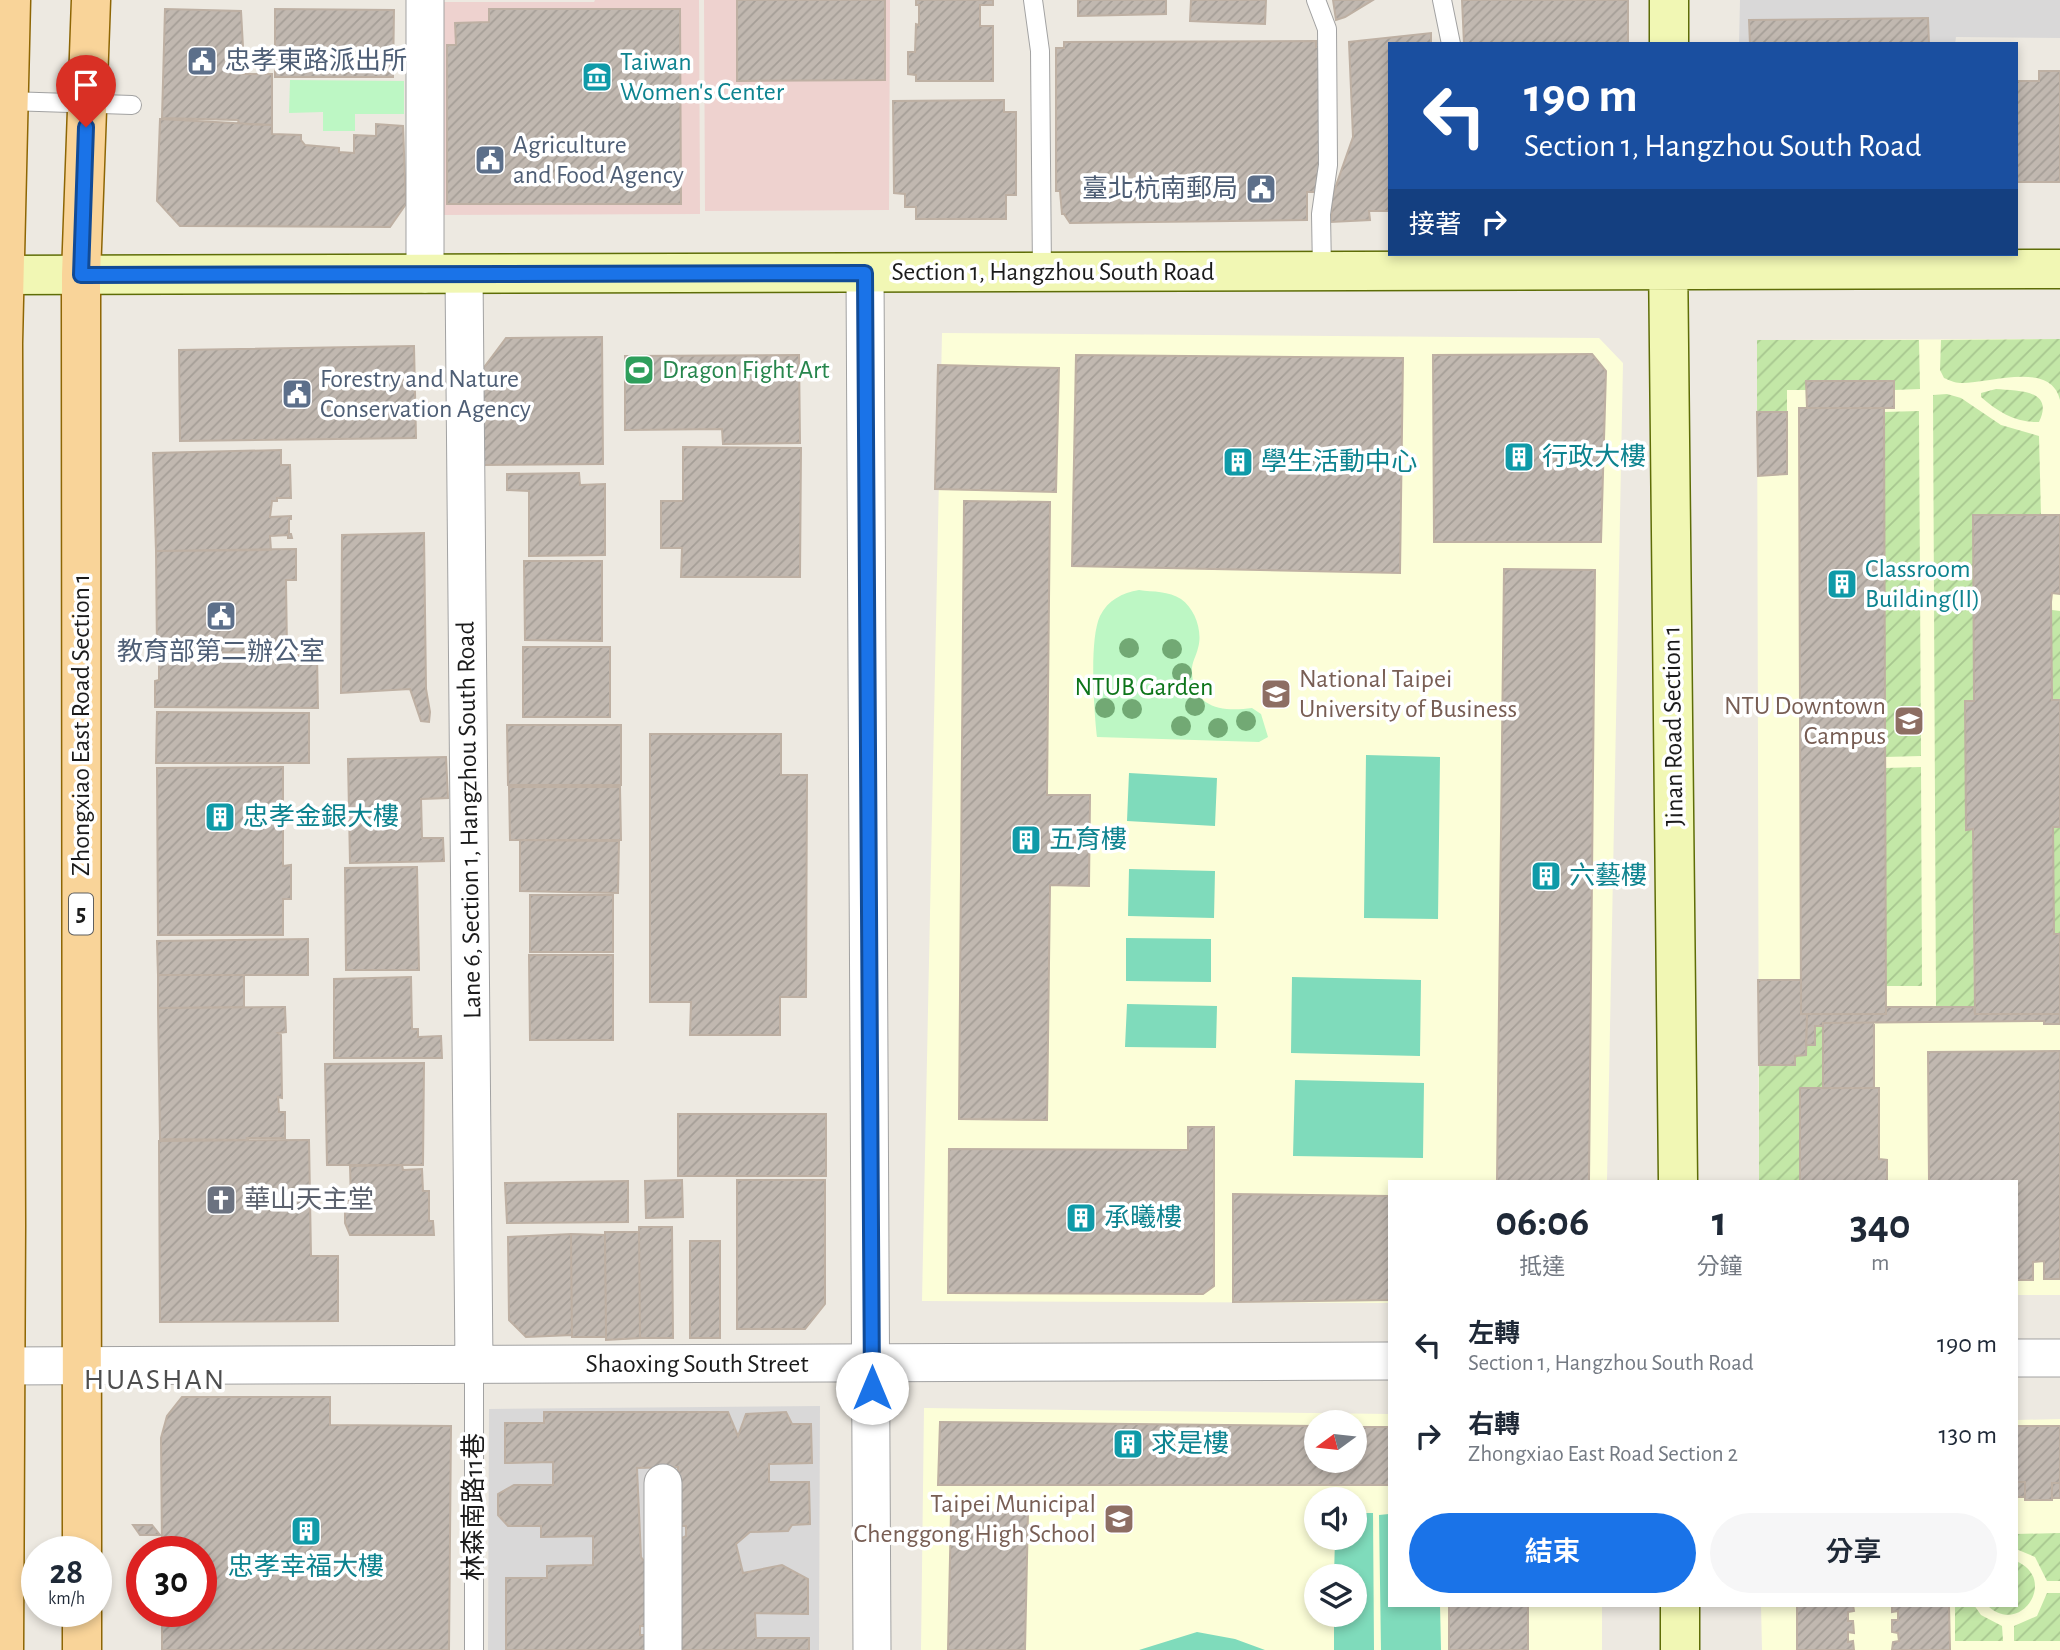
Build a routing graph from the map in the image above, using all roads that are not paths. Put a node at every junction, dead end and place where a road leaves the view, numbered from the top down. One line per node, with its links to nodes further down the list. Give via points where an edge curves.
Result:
1 (11, 0): 10 (main road)
2 (91, 0): 11 (main road, 5)
3 (425, 0): 18 (street)
4 (1033, 0): 17 (lane, via 1040,51)
5 (1316, 0): 15 (lane, via 1327,29 1328,165 1321,214)
6 (1442, 0): 8 (lane)
7 (1669, 0): 9 (street)
8 (1451, 42)
9 (1669, 42)
10 (8, 101): 11 (lane); 20 (main road)
11 (87, 103): 12 (lane); 21 (main road, 5)
12 (132, 105)
13 (1668, 262): 14 (street, Section 1, Hangzhou South Road); 15 (street, Section 1, Hangzhou South Road); 23 (street, Jinan Road Section 1)
14 (2060, 269)
15 (1322, 271): 17 (street, Section 1, Hangzhou South Road)
16 (865, 273): 17 (street, Section 1, Hangzhou South Road); 19 (street, Section 1, Hangzhou South Road); 27 (street)
17 (1042, 273)
18 (425, 274): 19 (street, Section 1, Hangzhou South Road); 21 (street, Section 1, Hangzhou South Road)
19 (464, 274): 29 (street, Lane 6, Section 1, Hangzhou South Road)
20 (2, 275): 21 (street, Section 1, Hangzhou South Road); 22 (main road)
21 (81, 275): 28 (main road, Zhongxiao East Road Section 1 / 5)
22 (2, 786): 30 (main road, via 6,1225)
23 (1678, 1180)
24 (2018, 1358): 25 (street)
25 (2060, 1358)
26 (1388, 1361): 27 (street, Shaoxing South Street)
27 (872, 1363): 29 (street, Shaoxing South Street); 39 (street)
28 (82, 1365): 29 (street, Shaoxing South Street); 30 (street, Shaoxing South Street); 32 (main road, Zhongxiao East Road Section 1 / 5)
29 (474, 1365): 37 (lane, 林森南路11巷)
30 (2, 1366): 35 (main road)
31 (663, 1483): 38 (street)
32 (82, 1536)
33 (1680, 1607): 40 (street)
34 (82, 1627): 36 (main road)
35 (4, 1650)
36 (82, 1650)
37 (474, 1650)
38 (663, 1650)
39 (872, 1650)
40 (1681, 1650)

